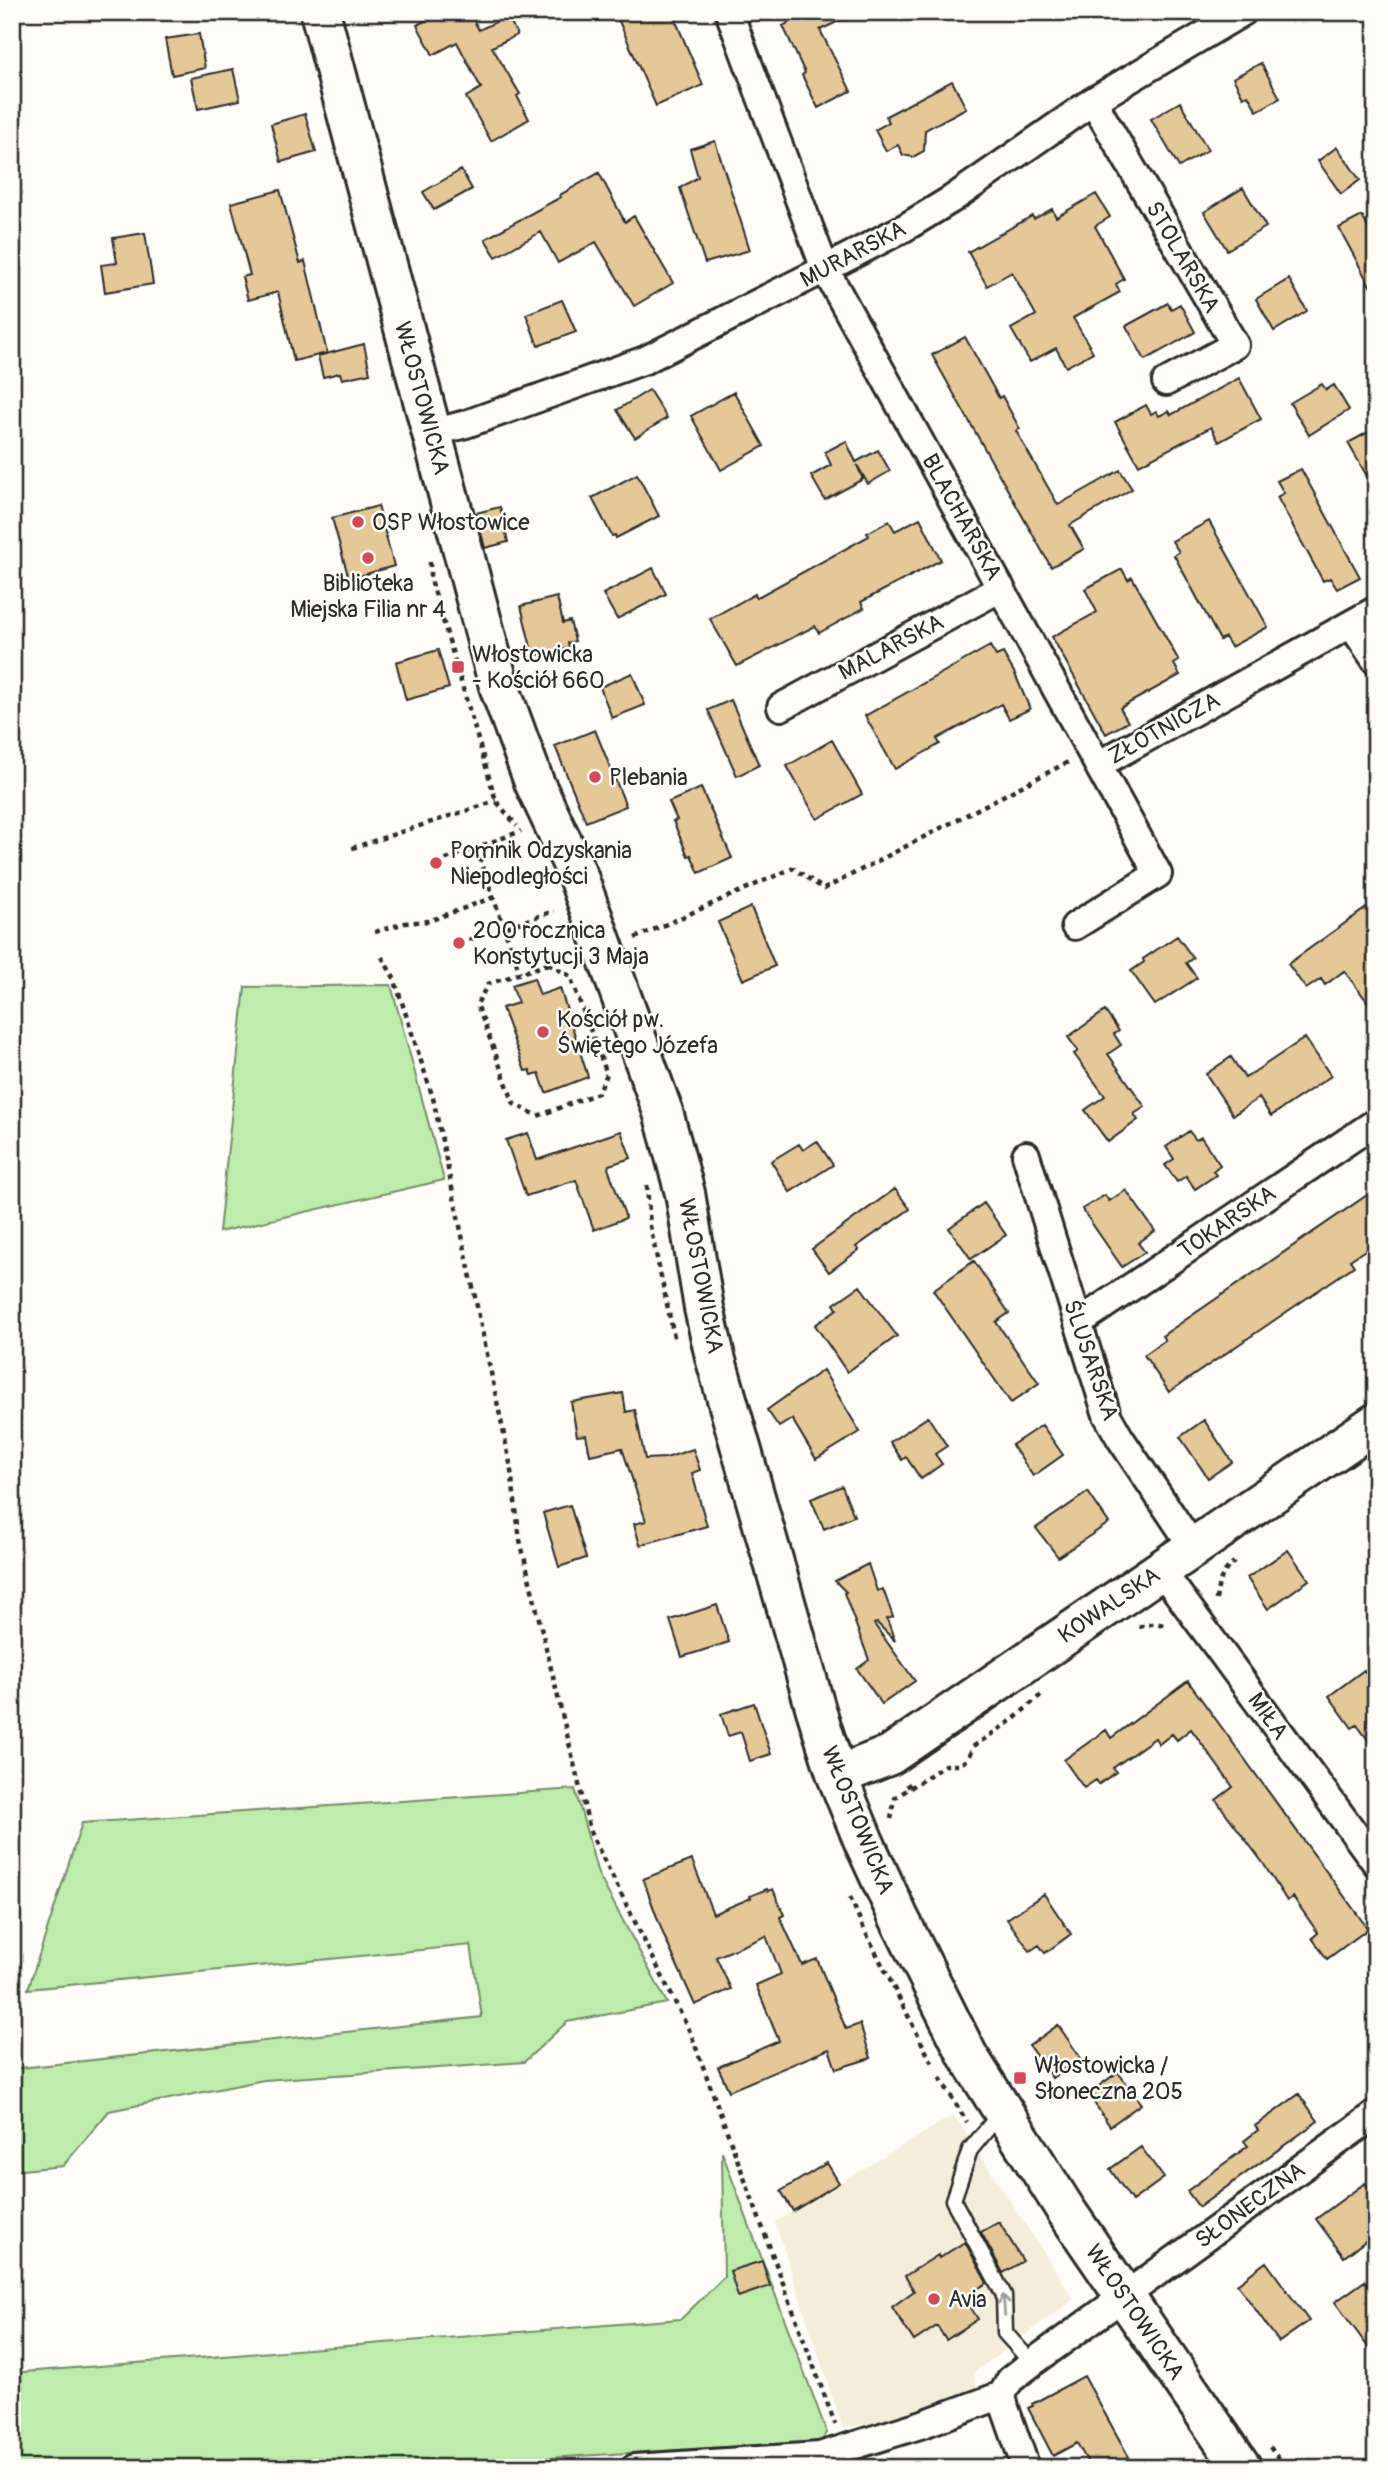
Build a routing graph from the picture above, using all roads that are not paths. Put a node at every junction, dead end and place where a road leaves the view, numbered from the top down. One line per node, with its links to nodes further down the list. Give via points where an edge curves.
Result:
1 (320, 12): 7 (main road, WŁOSTOWICKA)
2 (729, 12): 5 (street, BLACHARSKA)
3 (1243, 12): 4 (street, MURARSKA)
4 (1093, 101): 5 (street, MURARSKA, via 952,199); 6 (street, STOLARSKA, via 1235,345)
5 (825, 269): 7 (street, MURARSKA, via 645,360); 8 (street, BLACHARSKA)
6 (1167, 382)
7 (432, 433): 21 (main road, WŁOSTOWICKA, via 499,686 534,782 577,874 676,1154 715,1357)
8 (1001, 588): 12 (street, MALARSKA); 13 (street, BLACHARSKA)
9 (1376, 610): 10 (street, ZŁOTNICZA)
10 (1351, 624): 11 (street); 13 (street, ZŁOTNICZA)
11 (1376, 662)
12 (780, 707)
13 (1094, 758): 14 (street, ZŁOTNICZA, via 1158,874)
14 (1075, 926)
15 (1376, 1122): 17 (street, TOKARSKA)
16 (1026, 1155): 17 (street, ŚLUSARSKA)
17 (1078, 1323): 19 (street, ŚLUSARSKA, via 1107,1415)
18 (1376, 1423): 19 (main road, KOWALSKA)
19 (1193, 1547): 20 (main road, KOWALSKA)
20 (1160, 1569): 21 (main road, KOWALSKA, via 890,1755); 22 (street, MIŁA)
21 (837, 1776): 23 (main road, WŁOSTOWICKA, via 924,1971)
22 (1376, 1863)
23 (1002, 2110): 25 (main road, WŁOSTOWICKA); 26 (lane, one-way to 23, via 1005,2333 1004,2295 953,2200 970,2150)
24 (1376, 2114): 25 (street, SŁONECZNA)
25 (1124, 2297): 26 (street, SŁONECZNA); 28 (main road, WŁOSTOWICKA)
26 (1032, 2363): 27 (street, SŁONECZNA, via 1010,2380)
27 (1002, 2395): 29 (street, via 820,2455); 30 (street)
28 (1256, 2457)
29 (635, 2468)
30 (1026, 2468)

